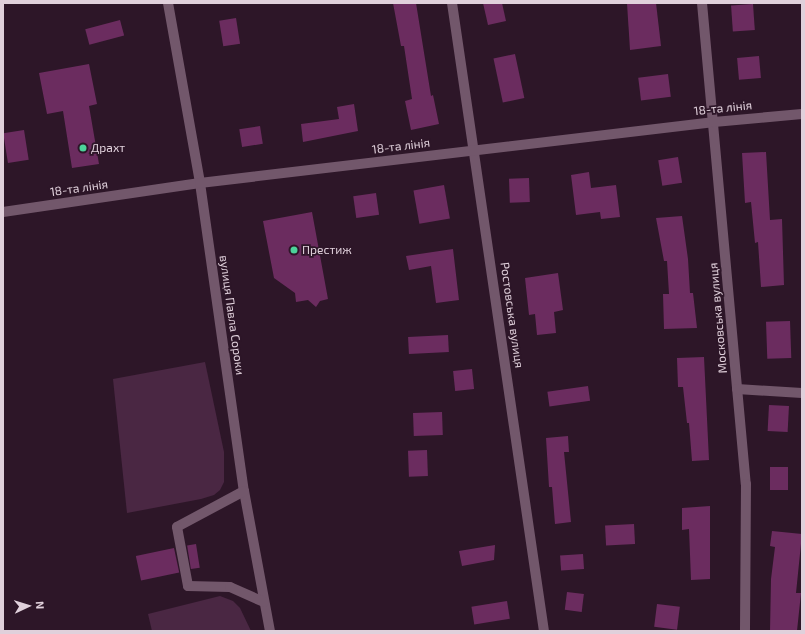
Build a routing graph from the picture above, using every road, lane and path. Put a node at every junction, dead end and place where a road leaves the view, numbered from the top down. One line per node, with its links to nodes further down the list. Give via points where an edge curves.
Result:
1 (168, 3): 7 (street, вулиця Павла Сороки)
2 (452, 3): 6 (street, Ростовська вулиця)
3 (702, 3): 5 (street, Московська вулиця)
4 (802, 114): 5 (street, 18-та лінія)
5 (714, 122): 6 (street, 18-та лінія); 9 (street, Московська вулиця)
6 (474, 151): 7 (street, 18-та лінія); 14 (street, Ростовська вулиця)
7 (200, 183): 8 (street, 18-та лінія); 11 (street, вулиця Павла Сороки)
8 (3, 212)
9 (737, 389): 10 (street); 15 (street, Московська вулиця, via 746,484)
10 (802, 393)
11 (244, 491): 12 (street, вулиця Павла Сороки); 12 (street, via 177,527 188,586 230,588)
12 (264, 602): 13 (street, вулиця Павла Сороки)
13 (270, 631)
14 (544, 631)
15 (745, 631)

